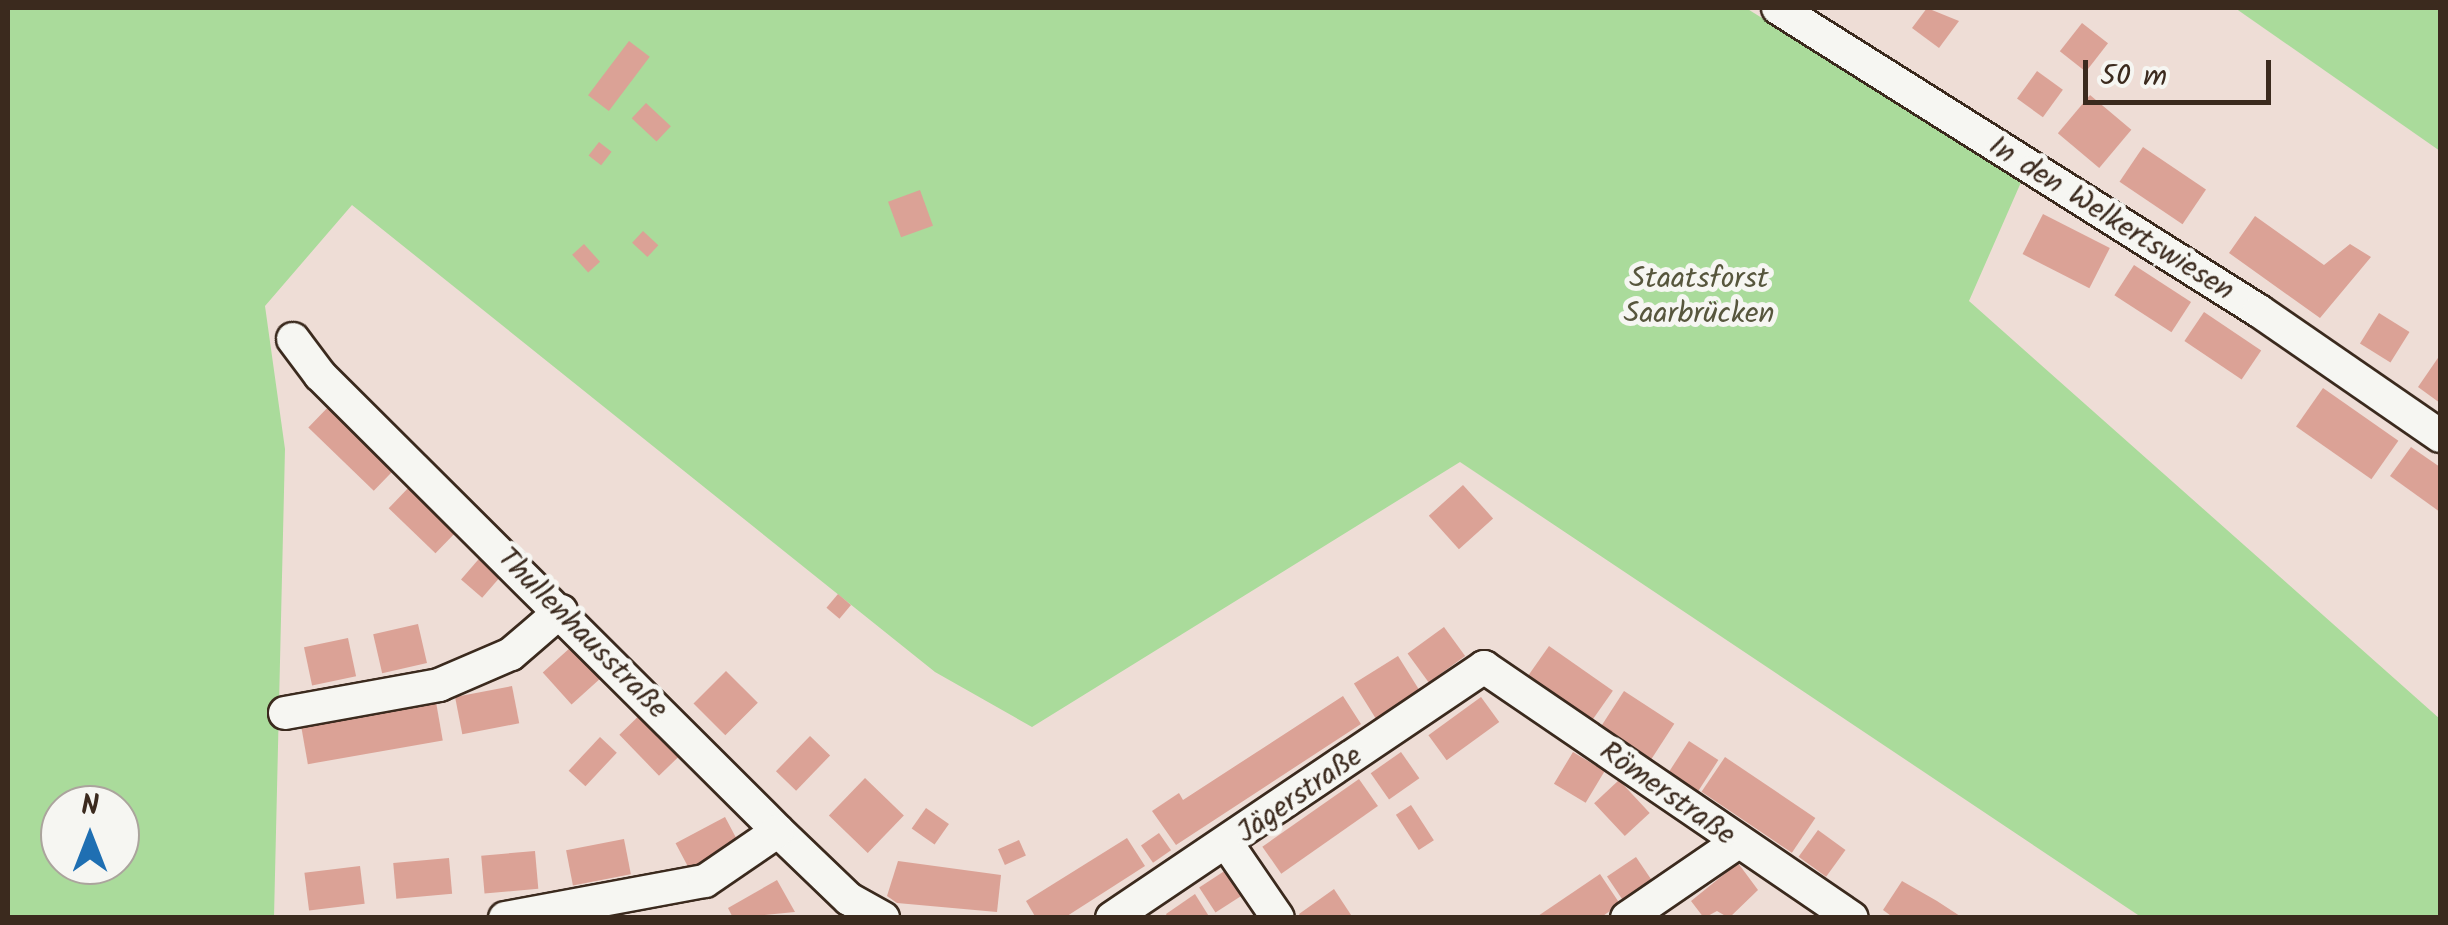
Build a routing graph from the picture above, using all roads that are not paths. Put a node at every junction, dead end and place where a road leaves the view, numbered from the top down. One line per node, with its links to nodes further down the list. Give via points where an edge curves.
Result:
1 (1778, 8): 3 (street, In den Welkertswiesen, via 2259,311)
2 (293, 339): 4 (street, Thullenhausstraße)
3 (2440, 436)
4 (561, 612): 6 (street, via 512,654 439,685); 7 (street, Thullenhausstraße)
5 (1484, 667): 8 (street, Römerstraße); 9 (street, Jägerstraße)
6 (285, 713)
7 (778, 831): 10 (street, via 705,881); 11 (street, Thullenhausstraße, via 849,899)
8 (1738, 842): 14 (street); 15 (street, Römerstraße)
9 (1228, 845): 12 (street, Jägerstraße); 13 (street)
10 (505, 918)
11 (883, 918)
12 (1112, 918)
13 (1278, 918)
14 (1627, 918)
15 (1852, 918)

